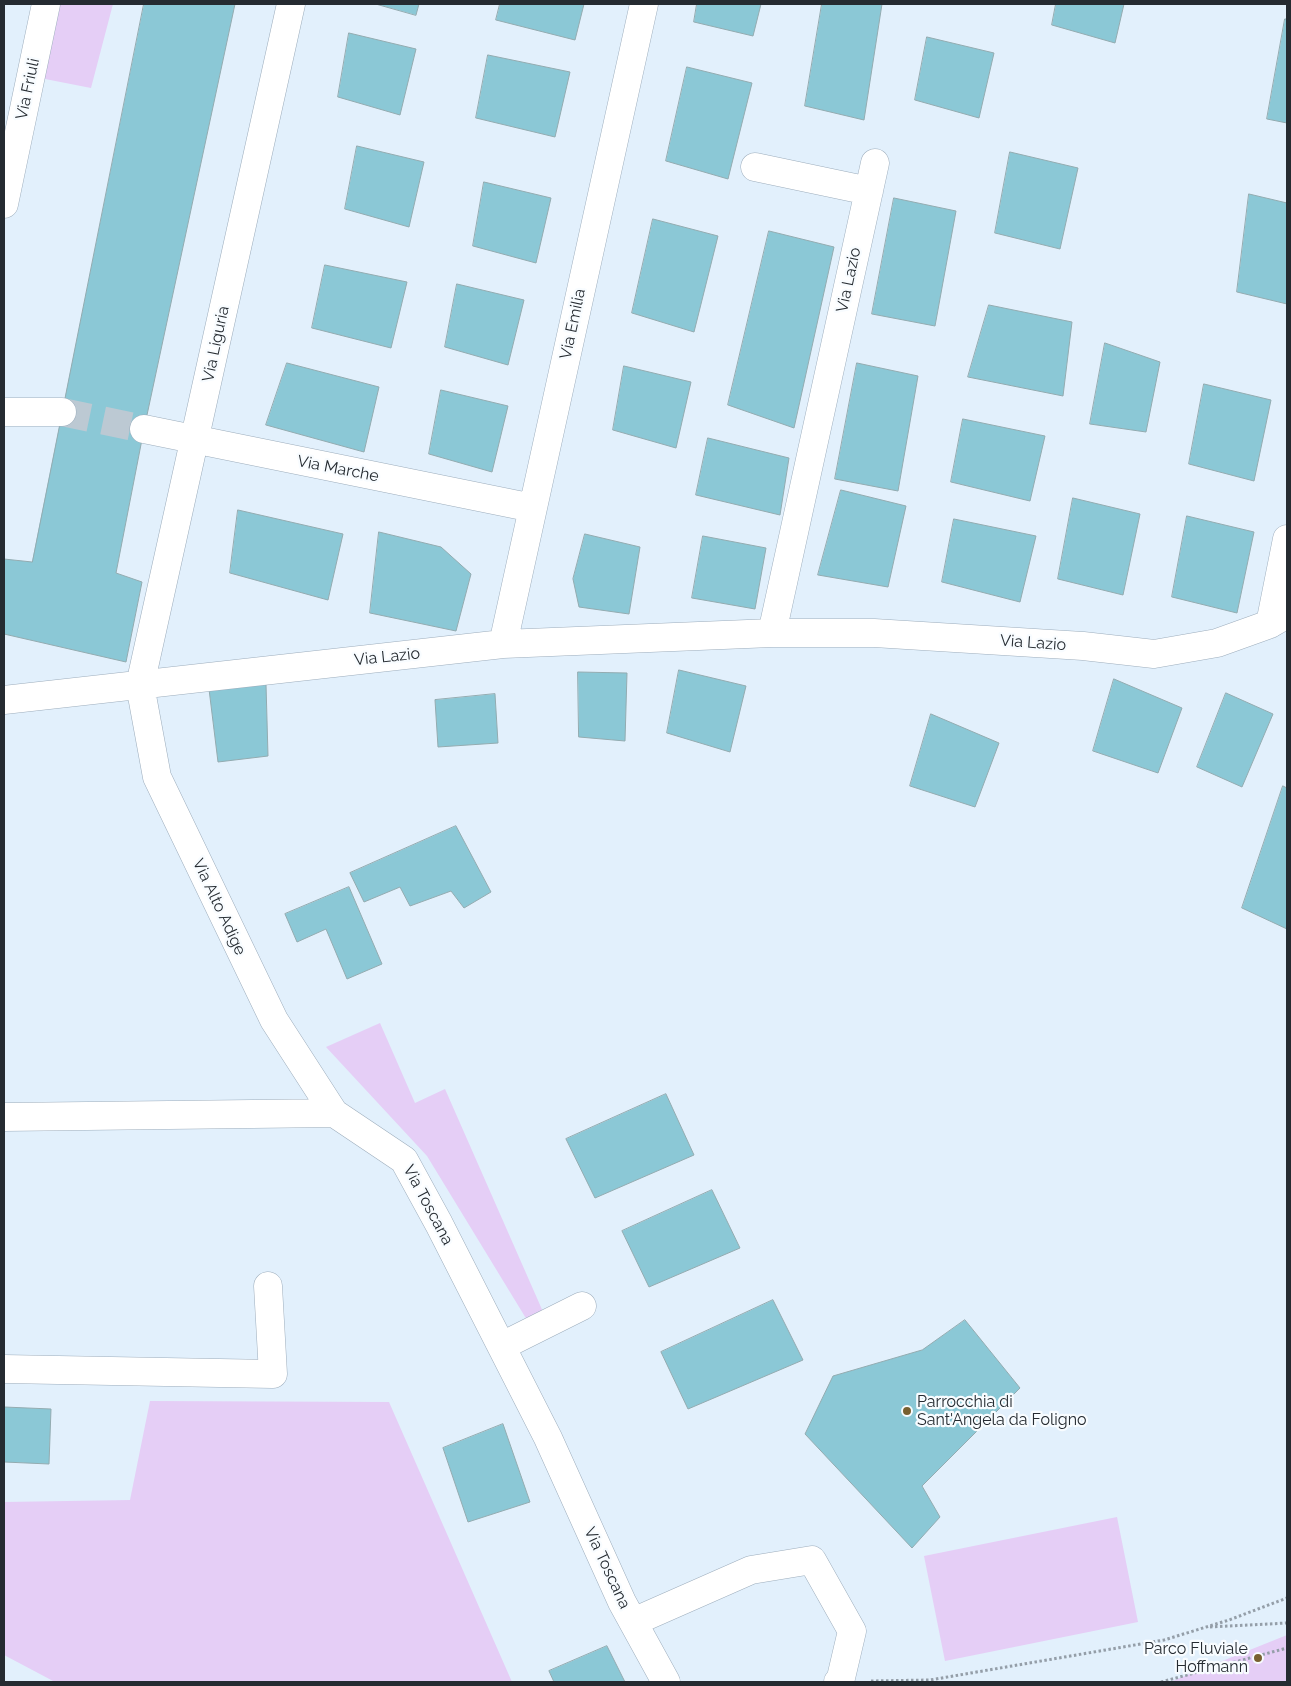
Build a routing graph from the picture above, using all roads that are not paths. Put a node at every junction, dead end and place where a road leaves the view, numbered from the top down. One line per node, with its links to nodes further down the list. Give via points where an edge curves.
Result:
1 (46, 4): 7 (street, Via Friuli)
2 (291, 4): 11 (street, Via Liguria)
3 (644, 4): 12 (street, Via Emilia)
4 (875, 163): 6 (street, Via Lazio)
5 (755, 167): 6 (street)
6 (869, 191): 15 (street, Via Lazio)
7 (4, 204)
8 (4, 412): 9 (street)
9 (62, 412)
10 (144, 429): 11 (street, Via Marche)
11 (195, 440): 12 (street, Via Marche); 17 (street, Via Liguria)
12 (533, 508): 16 (street, Via Emilia)
13 (1287, 539): 14 (street)
14 (1279, 619): 15 (street, Via Lazio, via 1217,643 1154,654 1083,646 874,633)
15 (772, 634): 16 (street, Via Lazio)
16 (502, 644): 17 (street, Via Lazio)
17 (140, 685): 18 (street, Via Lazio); 19 (street, Via Alto Adige, via 157,777 274,1020)
18 (4, 700)
19 (334, 1113): 20 (street); 23 (street, Via Toscana, via 404,1160)
20 (4, 1117)
21 (268, 1286): 24 (street, via 273,1374)
22 (582, 1306): 23 (street)
23 (502, 1346): 25 (street, Via Toscana)
24 (4, 1368)
25 (633, 1622): 26 (street, Via Toscana); 27 (street, Via Toscana, via 751,1570 812,1560 852,1631)
26 (666, 1682)
27 (839, 1682)

